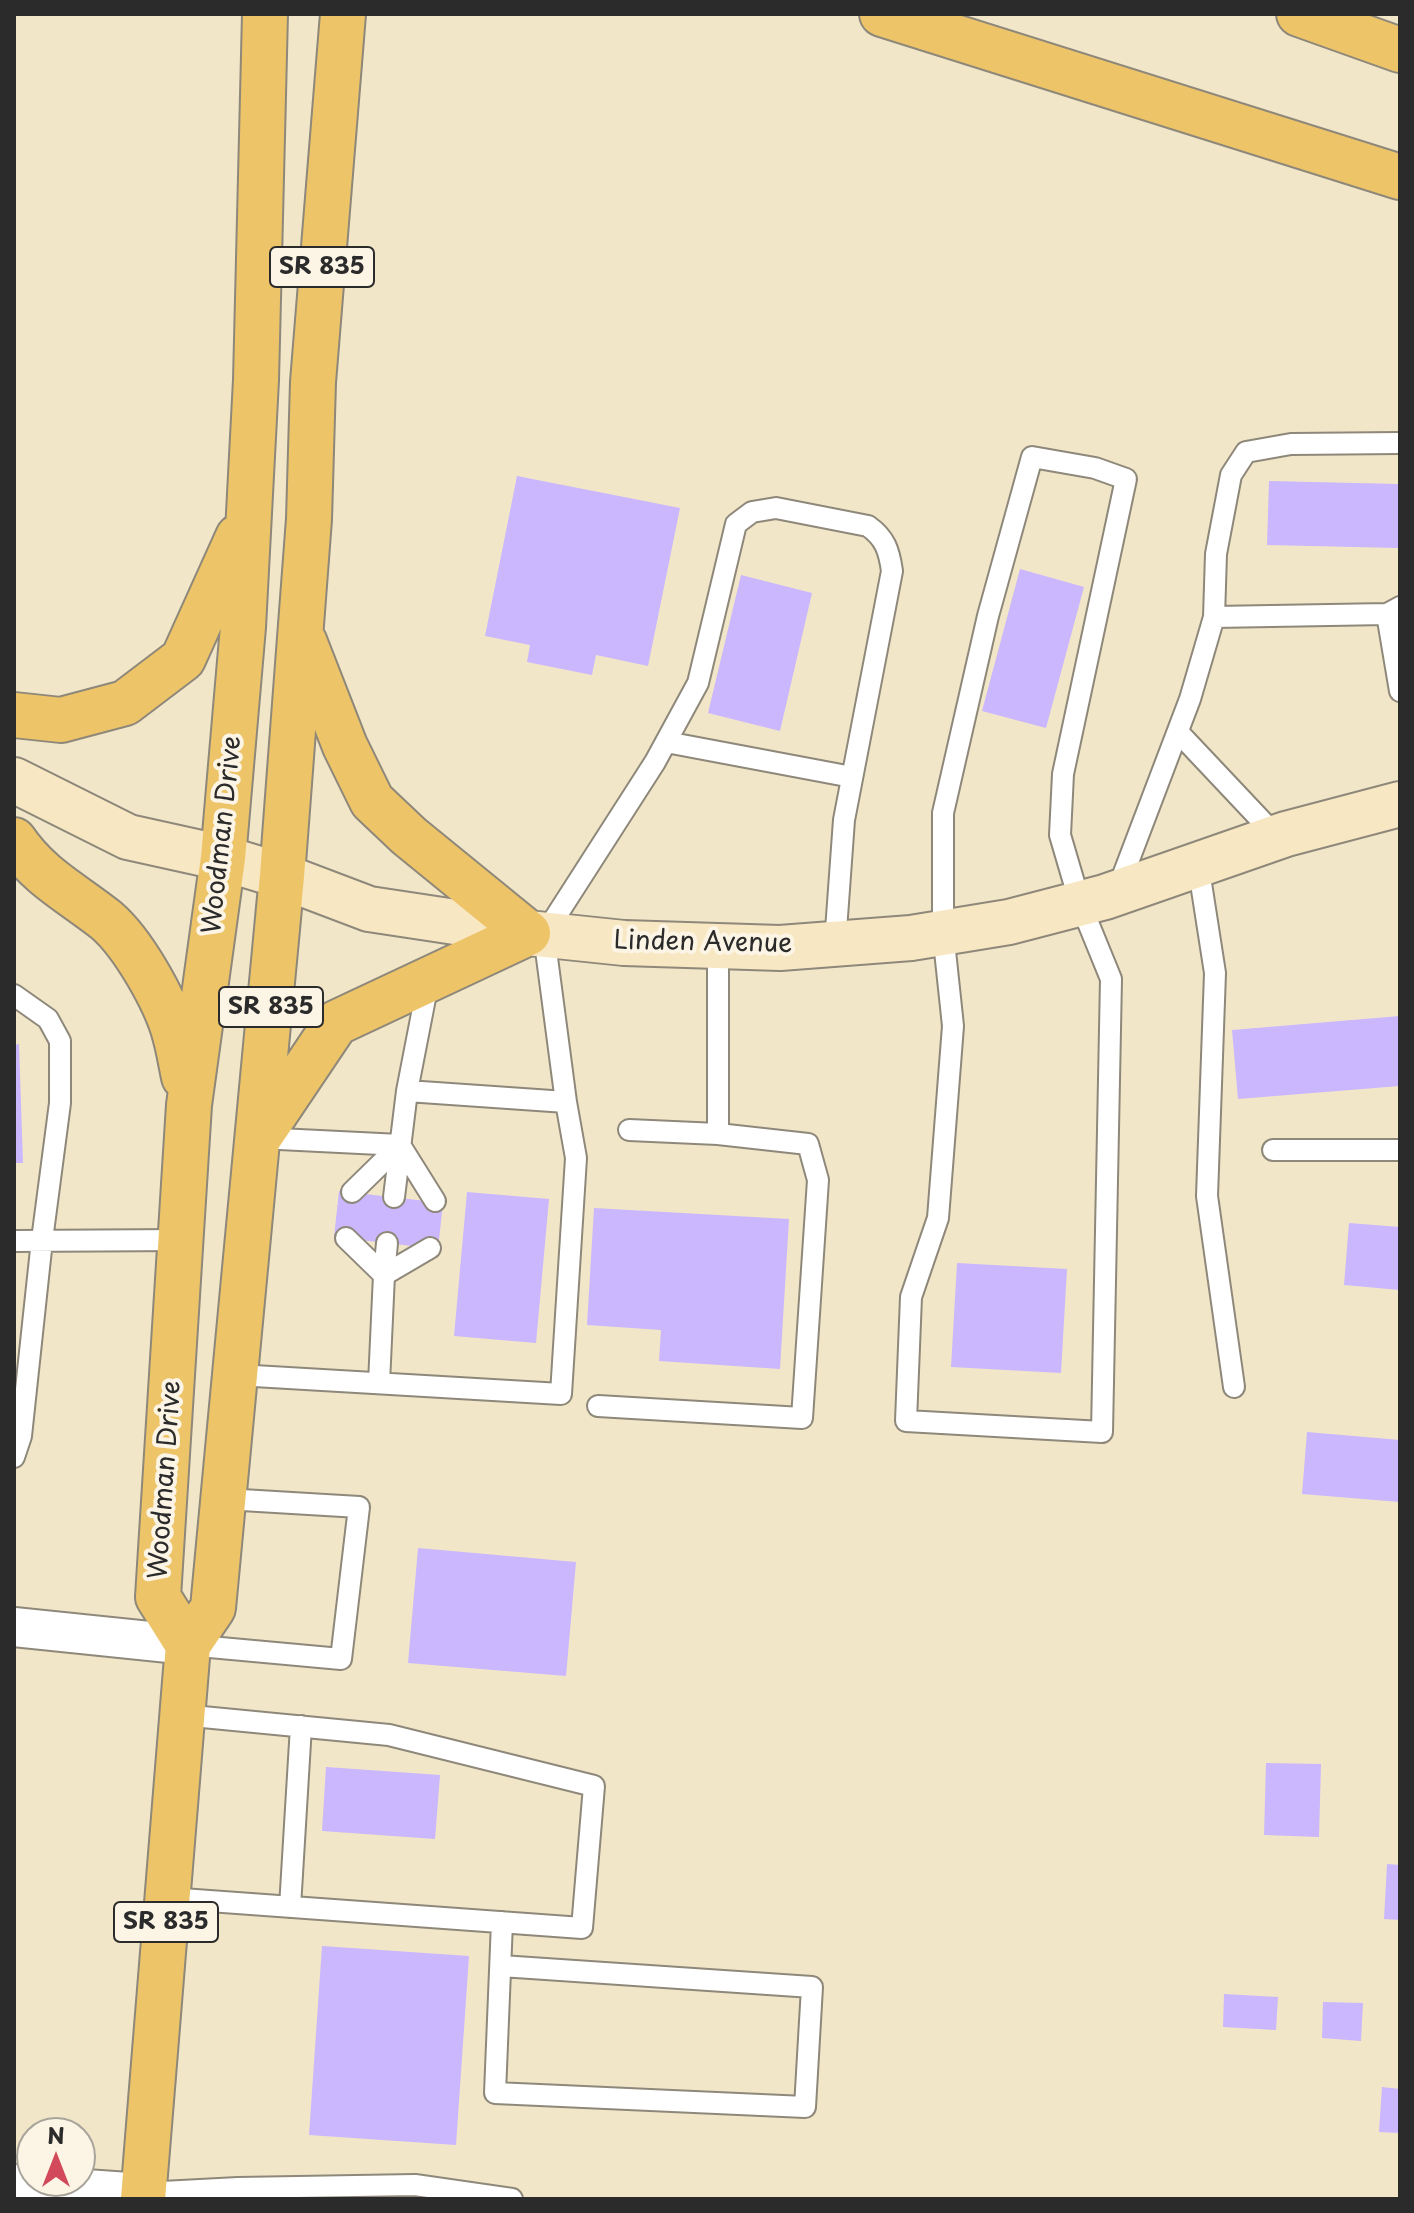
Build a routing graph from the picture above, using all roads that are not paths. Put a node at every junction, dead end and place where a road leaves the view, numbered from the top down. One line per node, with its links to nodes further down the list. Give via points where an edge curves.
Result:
1 (265, 14): 8 (main road, Woodman Drive / SR 835, via 256,380)
2 (343, 14): 11 (main road, SR 835, via 313,382)
3 (882, 14): 6 (main road)
4 (1299, 14): 5 (main road)
5 (1400, 50)
6 (1400, 177)
7 (1400, 443): 10 (lane, via 1291,444 1246,452 1231,475 1225,501)
8 (247, 517): 13 (main road, via 183,659 125,703 61,720); 21 (main road, Woodman Drive / SR 835)
9 (1393, 610): 10 (lane); 12 (lane)
10 (1214, 617): 14 (lane)
11 (300, 631): 23 (main road, SR 835); 26 (main road, via 372,801)
12 (1400, 691)
13 (14, 715)
14 (1178, 732): 19 (lane); 24 (lane)
15 (666, 742): 16 (lane); 16 (lane, via 698,683 736,524 752,512 802,512 868,526 889,550 892,571); 26 (lane)
16 (852, 777): 27 (lane)
17 (14, 780): 21 (main road, Linden Avenue, via 128,837)
18 (1400, 804): 19 (main road, Linden Avenue)
19 (1277, 837): 22 (main road, Linden Avenue)
20 (14, 840): 33 (main road, via 49,881 109,923 132,951 175,1033)
21 (223, 858): 23 (main road, Linden Avenue); 33 (main road, Woodman Drive / SR 835)
22 (1198, 864): 24 (main road, Linden Avenue); 52 (lane, via 1215,973 1207,1196)
23 (282, 876): 26 (main road, Linden Avenue, via 369,909); 36 (main road, SR 835)
24 (1098, 898): 25 (main road, Linden Avenue, via 1009,922); 25 (lane, via 1060,835 1063,774 1126,479 1032,457 988,616 943,813); 25 (lane, via 1111,979 1102,1432 906,1421 911,1297 938,1218 953,1026)
25 (943, 932): 27 (main road, Linden Avenue)
26 (536, 934): 28 (main road, Linden Avenue); 29 (main road); 32 (lane)
27 (835, 944): 28 (main road, Linden Avenue)
28 (718, 946): 35 (lane)
29 (429, 979): 31 (lane); 36 (main road, via 336,1023)
30 (14, 995): 44 (lane, via 48,1019 60,1041 60,1103)
31 (407, 1091): 32 (lane); 37 (lane)
32 (566, 1102): 51 (lane, via 576,1158 561,1394)
33 (189, 1105): 45 (main road, Woodman Drive / SR 835)
34 (629, 1130): 35 (lane)
35 (718, 1134): 53 (lane, via 808,1144 818,1180 802,1418)
36 (259, 1138): 37 (lane); 50 (main road, SR 835)
37 (400, 1145): 40 (lane); 41 (lane); 42 (lane)
38 (1273, 1150): 39 (lane)
39 (1400, 1150)
40 (352, 1192)
41 (394, 1197)
42 (435, 1201)
43 (346, 1238): 49 (lane)
44 (42, 1240): 45 (lane); 46 (lane); 54 (lane, via 21,1436)
45 (182, 1240): 57 (main road, Woodman Drive / SR 835, via 158,1597)
46 (14, 1241)
47 (387, 1243): 49 (lane)
48 (430, 1248): 49 (lane)
49 (384, 1275): 51 (lane)
50 (237, 1375): 51 (lane); 55 (main road, SR 835)
51 (379, 1383)
52 (1234, 1387)
53 (598, 1406)
54 (14, 1457)
55 (225, 1499): 57 (main road, SR 835, via 213,1608); 57 (lane, via 359,1507 341,1659)
56 (14, 1627): 57 (street)
57 (188, 1645): 58 (main road, SR 835)
58 (182, 1715): 59 (lane); 60 (main road, SR 835)
59 (301, 1726): 61 (lane); 62 (lane, via 389,1735 594,1786 582,1928)
60 (168, 1898): 61 (lane); 65 (main road, SR 835)
61 (290, 1907): 62 (lane)
62 (502, 1922): 63 (lane)
63 (501, 1966): 63 (lane, via 495,2093 805,2107 812,1987)
64 (14, 2184): 65 (street)
65 (143, 2196): 66 (lane, via 238,2188 415,2185)
66 (512, 2199)

